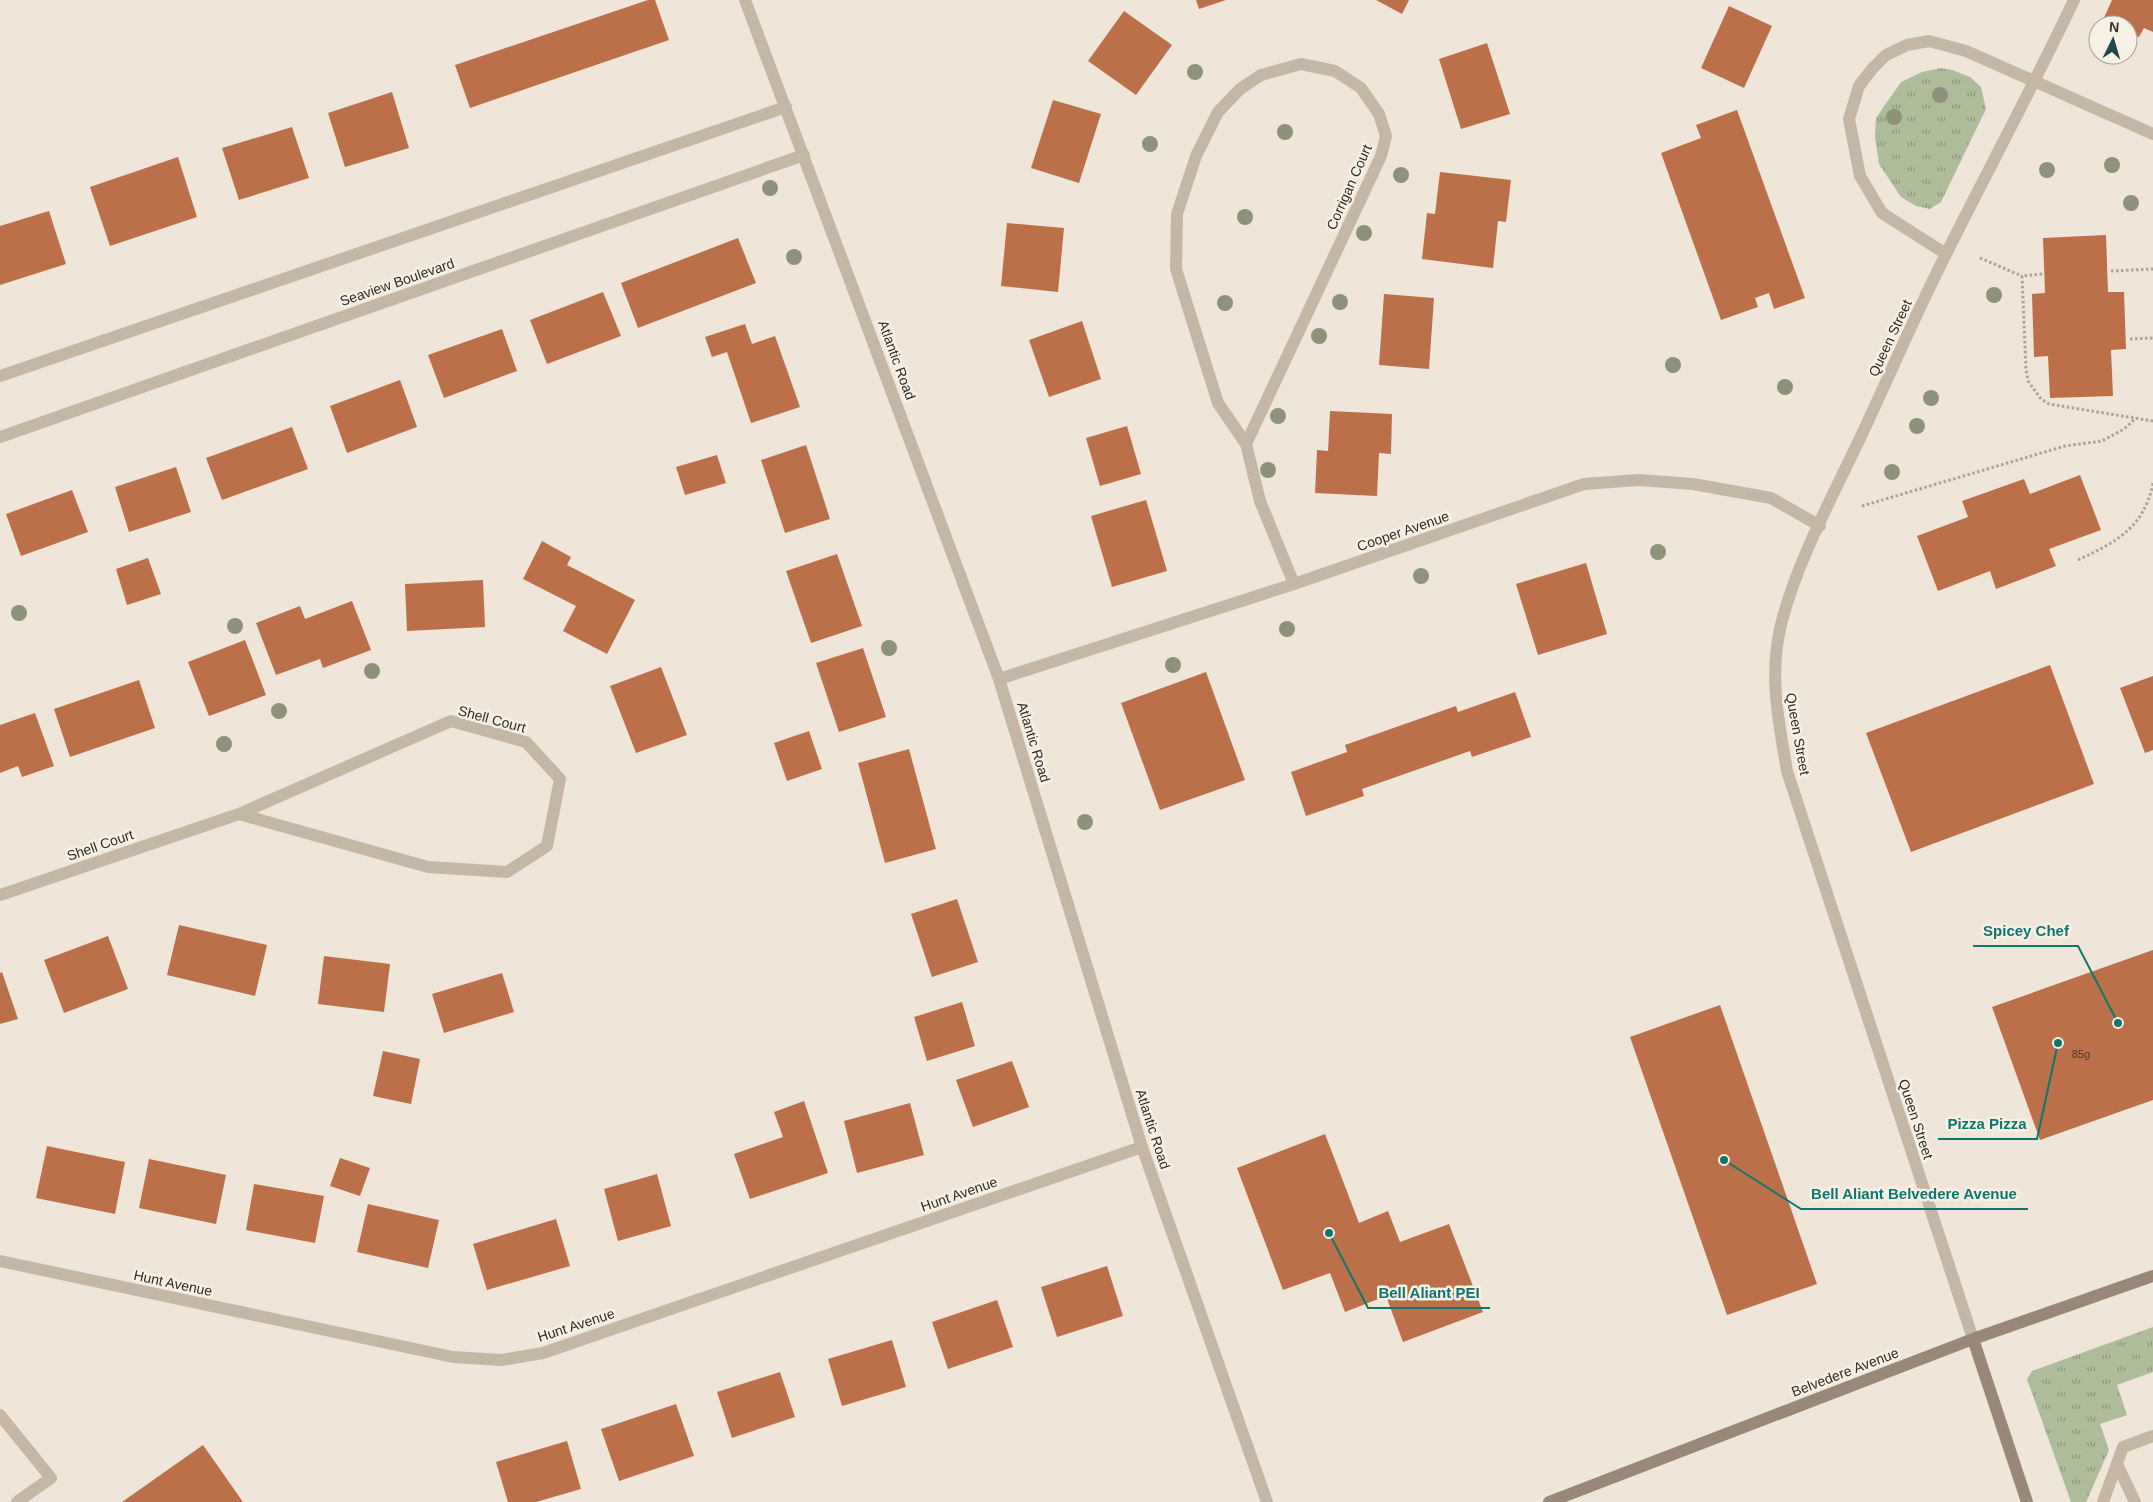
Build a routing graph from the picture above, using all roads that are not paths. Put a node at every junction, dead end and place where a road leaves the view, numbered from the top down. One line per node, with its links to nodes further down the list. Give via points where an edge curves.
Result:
1 (745, 0): 4 (street, Atlantic Road)
2 (2074, 0): 3 (street, Queen Street)
3 (2035, 82): 5 (street); 7 (street, Queen Street); 7 (street, via 1966,51 1929,41 1907,45 1886,55 1859,86 1849,119 1860,176 1882,213)
4 (786, 107): 6 (street, Atlantic Road); 8 (street)
5 (2153, 134)
6 (804, 155): 9 (street, Seaview Boulevard); 13 (street, Atlantic Road)
7 (1946, 254): 11 (street, Queen Street)
8 (0, 376)
9 (0, 437)
10 (1246, 444): 10 (street, Corrigan Court, via 1381,156 1386,136 1379,114 1361,88 1335,71 1302,64 1261,75 1240,89 1218,112 1196,156 1177,214 1176,269 1218,403); 12 (street, Corrigan Court, via 1260,501)
11 (1820, 526): 12 (street, Cooper Avenue, via 1771,498 1693,484 1639,480 1584,484); 19 (street, Queen Street, via 1780,629 1774,697 1787,771)
12 (1294, 584): 13 (street, Cooper Avenue)
13 (999, 679): 16 (street, Atlantic Road)
14 (238, 814): 14 (street, Shell Court, via 428,867 507,872 547,846 560,779 526,742 452,721); 15 (street, Shell Court)
15 (0, 895)
16 (1142, 1147): 17 (street, Hunt Avenue, via 543,1353 501,1360 453,1357); 24 (street, Atlantic Road)
17 (0, 1261)
18 (2153, 1276): 19 (main road, Belvedere Avenue)
19 (1973, 1338): 25 (main road, Belvedere Avenue); 26 (main road, Queen Street)
20 (0, 1415): 23 (street, via 51,1478)
21 (2153, 1436): 22 (street, via 2123,1447)
22 (2117, 1464): 27 (street); 28 (street)
23 (17, 1502)
24 (1267, 1502)
25 (1549, 1502)
26 (2027, 1502)
27 (2103, 1502)
28 (2135, 1502)

